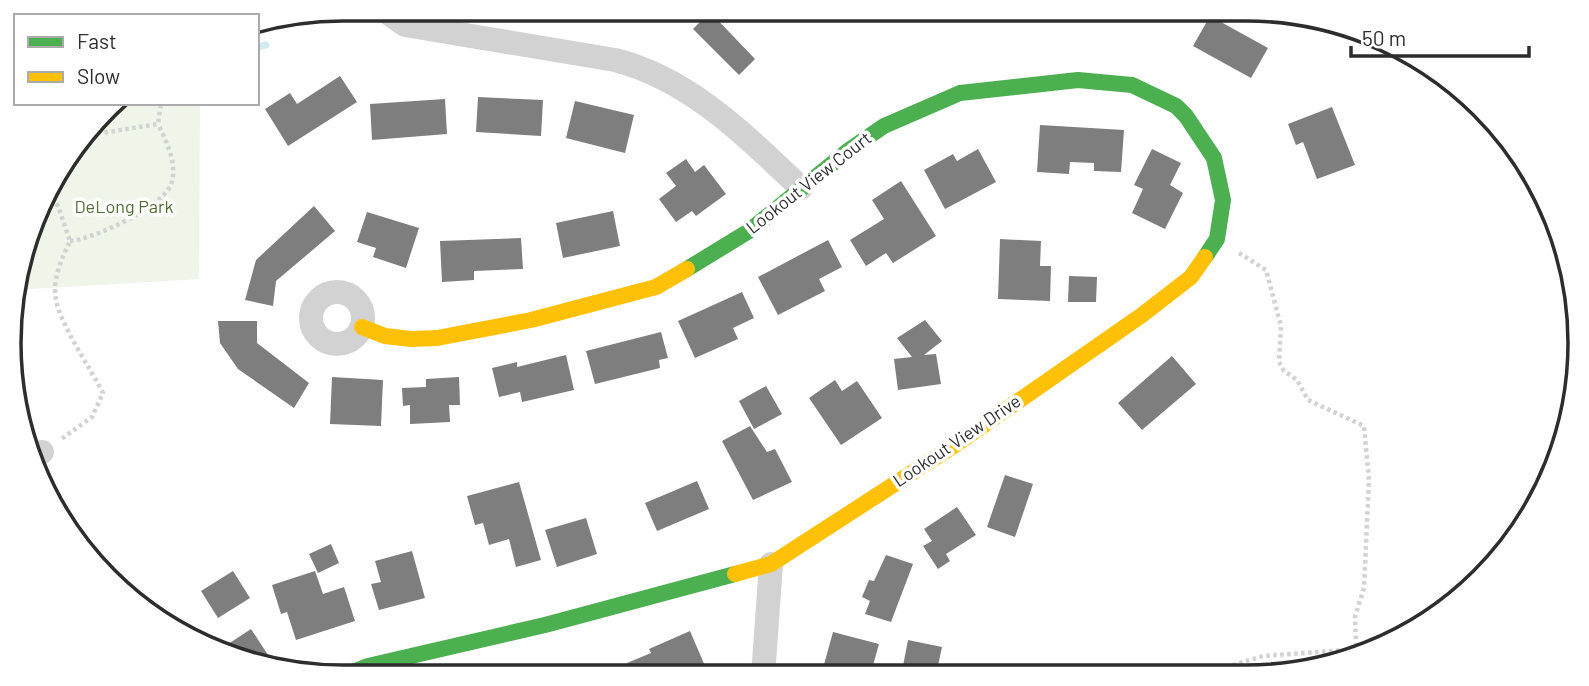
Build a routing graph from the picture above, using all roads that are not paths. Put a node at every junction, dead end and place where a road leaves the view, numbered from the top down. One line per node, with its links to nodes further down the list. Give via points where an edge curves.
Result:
1 (399, 21): 2 (street, via 636,65 733,124)
2 (801, 188): 3 (street, Lookout View Court, via 884,126 960,93 1078,80 1132,85 1176,106 1186,116 1214,158 1223,200 1217,239 1191,277); 4 (street, Lookout View Court, via 749,231 656,287 531,320 437,338 384,336)
3 (1142, 315): 5 (street, Lookout View Drive, via 958,443)
4 (362, 327)
5 (771, 564): 6 (street, Lookout View Drive, via 545,625); 7 (street)
6 (372, 665)
7 (764, 665)

